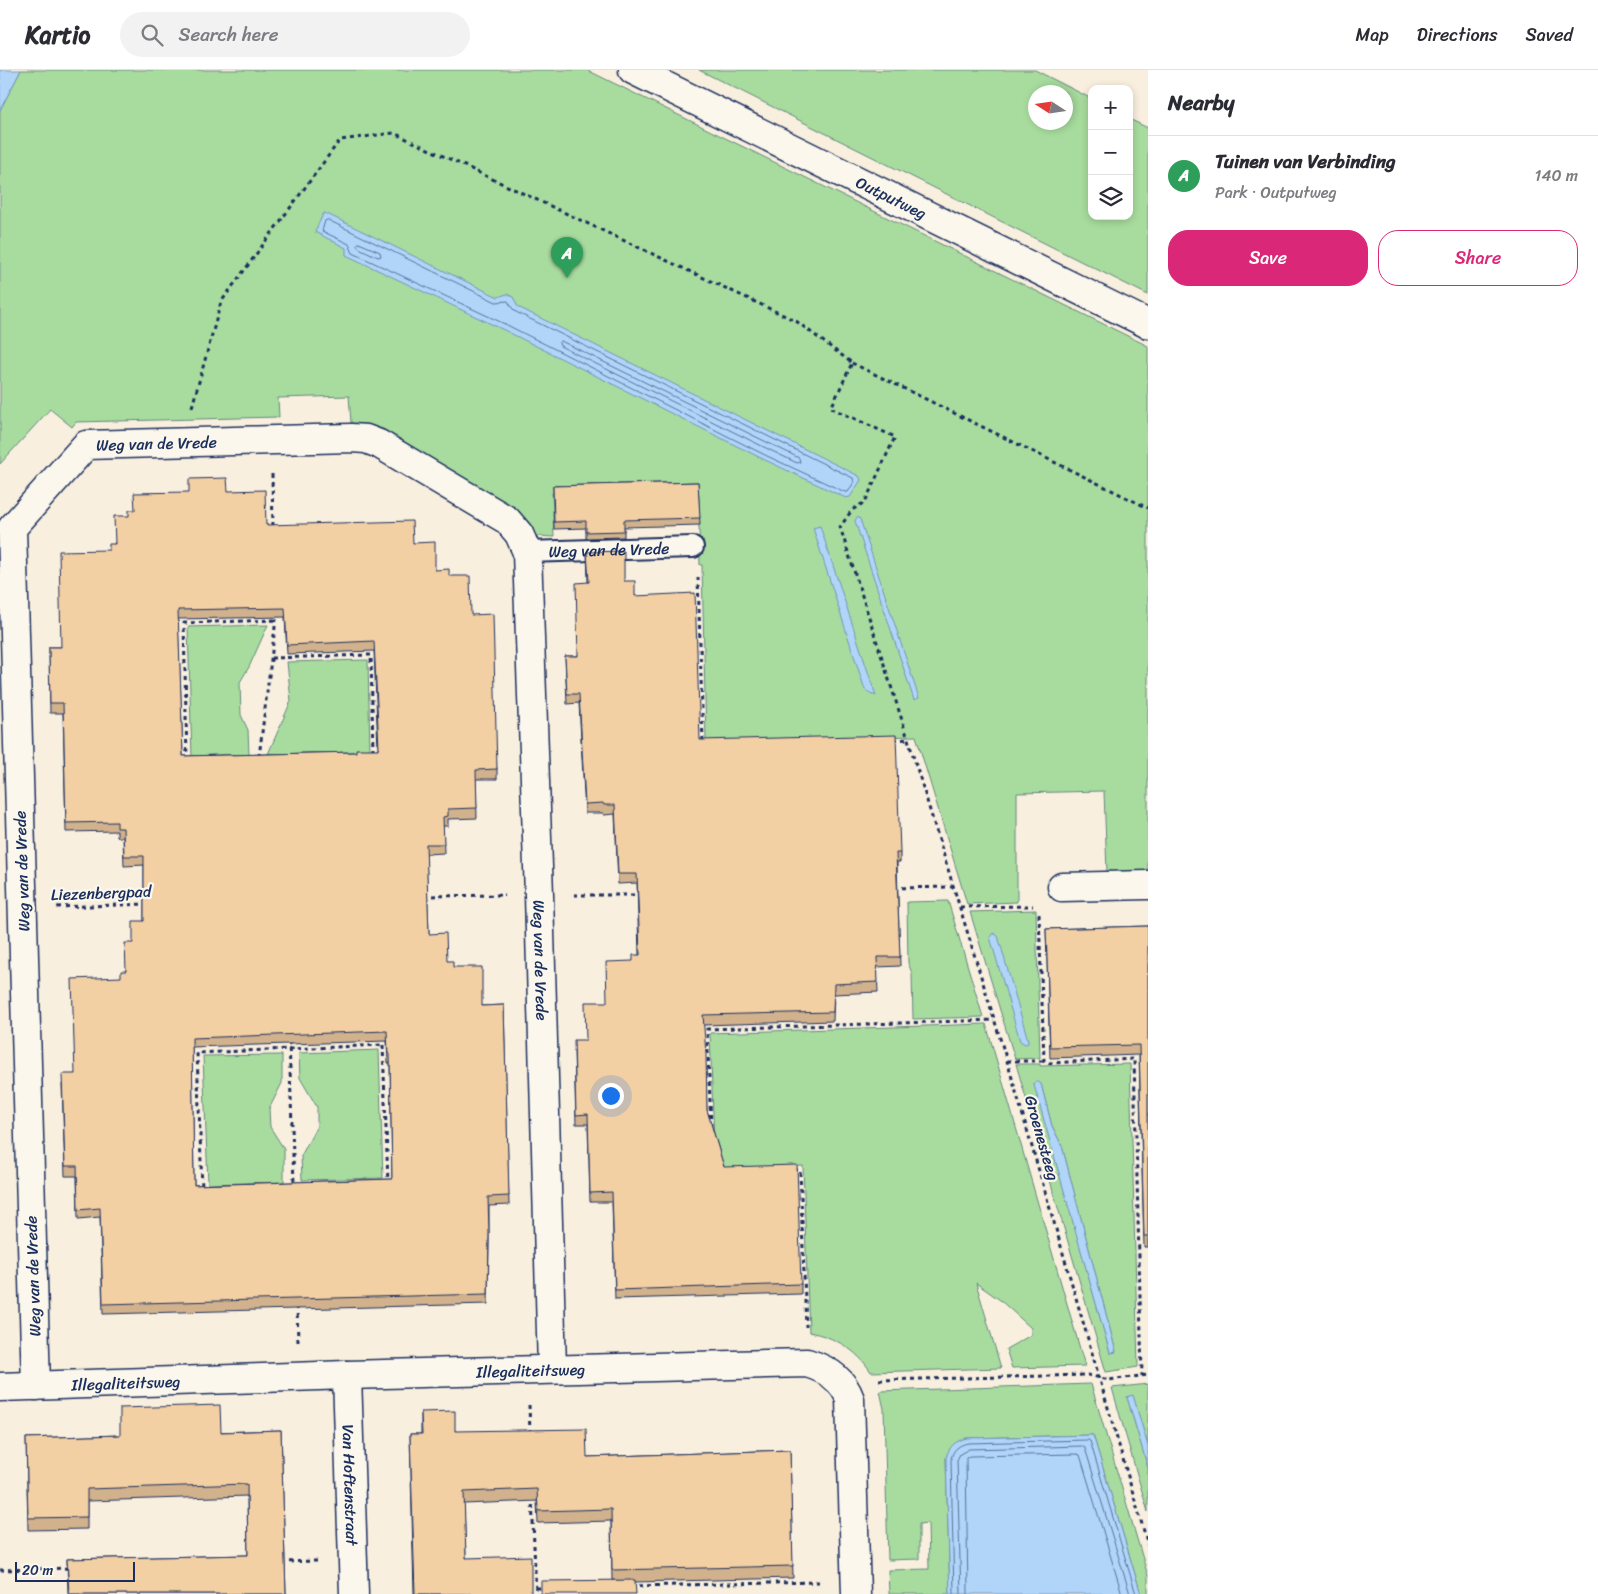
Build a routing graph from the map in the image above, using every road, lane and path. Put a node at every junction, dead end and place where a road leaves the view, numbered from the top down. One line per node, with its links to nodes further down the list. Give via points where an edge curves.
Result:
1 (633, 70): 2 (street, Outputweg)
2 (1148, 324)
3 (852, 363): 5 (path, via 796,321 394,133 340,140 221,302); 6 (path); 13 (path, Groenesteeg, via 831,408 894,436 865,502 852,510 840,527)
4 (271, 440): 5 (street, Weg van de Vrede); 7 (path); 9 (street, Weg van de Vrede, via 350,438 379,444 507,520 519,534)
5 (182, 442): 28 (street, Weg van de Vrede, via 86,445 12,528)
6 (1148, 508)
7 (274, 536)
8 (693, 547): 9 (lane, Weg van de Vrede); 15 (path, via 698,570)
9 (527, 552): 23 (street, Weg van de Vrede)
10 (276, 611): 11 (path)
11 (276, 620): 12 (path); 18 (path, via 184,623 187,760)
12 (272, 658): 16 (path, via 371,654); 17 (path, via 258,758)
13 (908, 739): 14 (path); 20 (path, Groenesteeg)
14 (889, 740)
15 (703, 745)
16 (373, 754)
17 (268, 758)
18 (196, 760)
19 (1148, 884): 21 (street)
20 (953, 887): 22 (path); 27 (path, Groenesteeg)
21 (1062, 887)
22 (894, 888)
23 (539, 895): 24 (path); 25 (path); 40 (street, Weg van de Vrede)
24 (646, 895)
25 (419, 896)
26 (152, 904): 28 (path, Liezenbergpad)
27 (960, 907): 29 (path, Groenesteeg); 33 (path, via 1038,906)
28 (23, 908): 46 (street, Weg van de Vrede)
29 (994, 1020): 32 (path, Groenesteeg); 34 (path, via 707,1029)
30 (289, 1039): 31 (path)
31 (289, 1049): 36 (path); 36 (path, via 197,1053 201,1180 202,1189); 36 (path, via 383,1045 388,1182)
32 (1006, 1061): 33 (path); 45 (path, Groenesteeg)
33 (1044, 1061): 43 (path, via 1134,1060)
34 (711, 1135)
35 (791, 1170): 39 (path, via 800,1170)
36 (294, 1186): 37 (path)
37 (294, 1195)
38 (297, 1301): 44 (path)
39 (807, 1363): 40 (street, Illegaliteitsweg); 48 (street, Illegaliteitsweg, via 827,1370)
40 (540, 1370): 41 (street, Illegaliteitsweg); 49 (path)
41 (347, 1375): 44 (street, Illegaliteitsweg); 52 (street, Van Hoftenstraat)
42 (1148, 1375): 43 (path)
43 (1142, 1376): 45 (path)
44 (299, 1377): 46 (street, Illegaliteitsweg)
45 (1098, 1378): 48 (path, via 1088,1375 876,1380); 51 (path, Groenesteeg)
46 (36, 1386): 47 (street, Illegaliteitsweg)
47 (0, 1387)
48 (846, 1389): 59 (street, via 851,1413)
49 (530, 1440)
50 (532, 1490): 57 (path)
51 (1148, 1545)
52 (353, 1560): 53 (path); 60 (street, Van Hoftenstraat)
53 (274, 1562)
54 (78, 1568): 55 (path)
55 (0, 1570)
56 (626, 1586): 59 (path)
57 (536, 1588): 58 (path); 61 (path)
58 (546, 1588)
59 (856, 1588)
60 (354, 1594)
61 (536, 1594)

